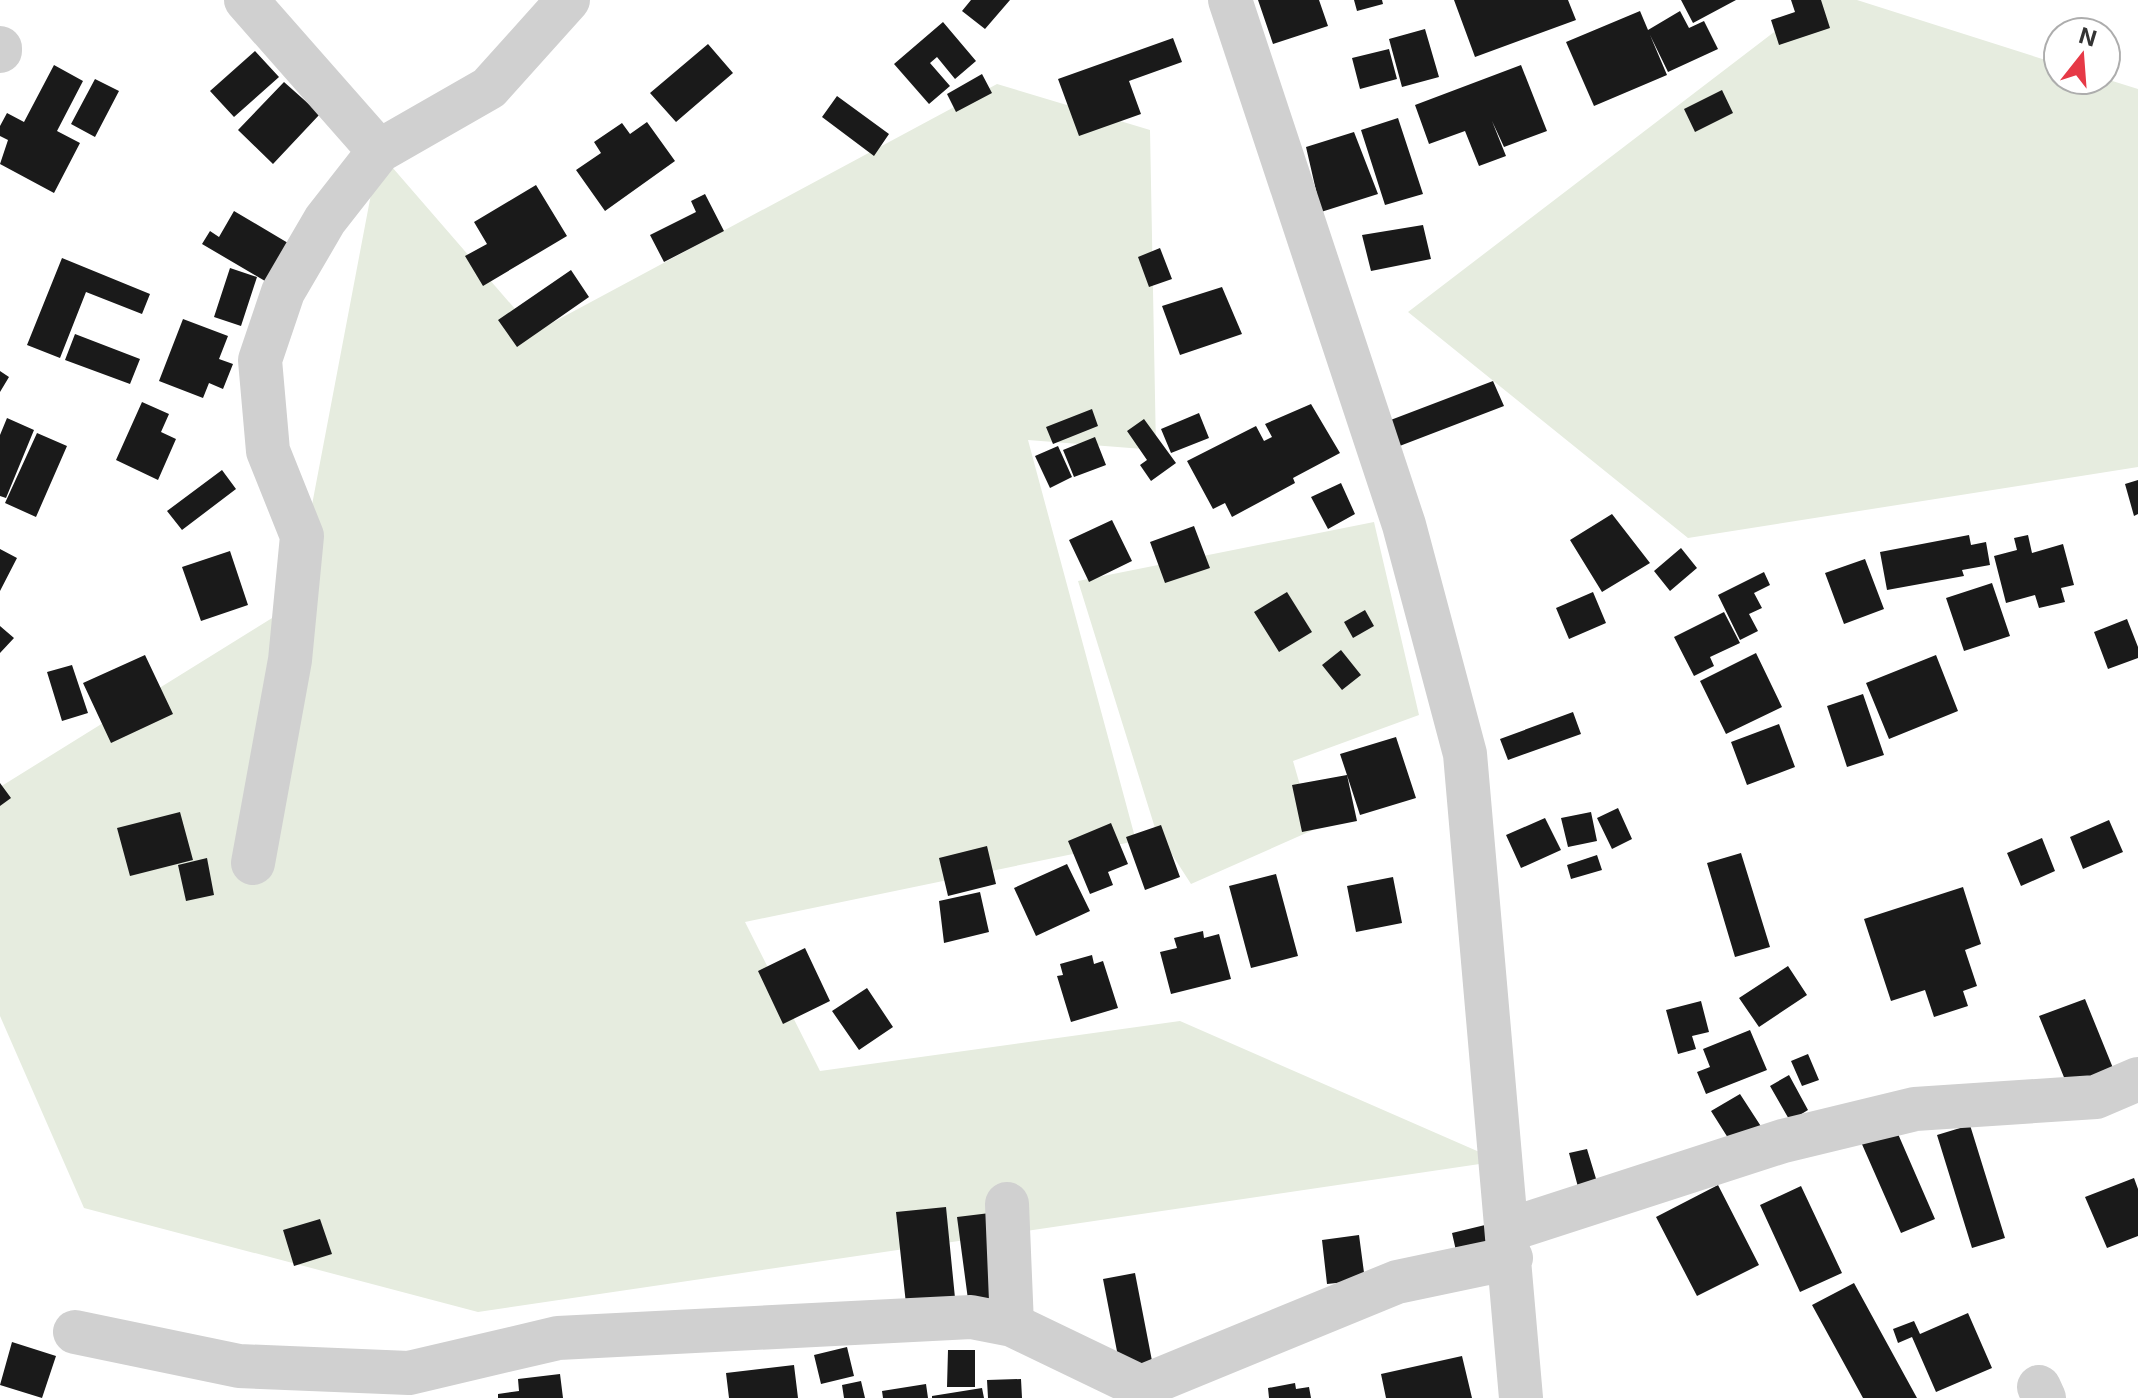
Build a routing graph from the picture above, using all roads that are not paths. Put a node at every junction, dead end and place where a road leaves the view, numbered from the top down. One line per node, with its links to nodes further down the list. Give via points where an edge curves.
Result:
1 (246, 0): 4 (street)
2 (568, 0): 4 (street, via 489,88)
3 (1230, 0): 8 (street, via 1404,525 1465,754)
4 (379, 151): 5 (street, via 325,220 283,292 260,360 268,451 302,536 290,660)
5 (253, 863)
6 (2138, 1079): 8 (street, via 2096,1097 1901,1112 1783,1141)
7 (1007, 1204): 9 (street)
8 (1510, 1244): 9 (street, via 1397,1282 1141,1387); 12 (street)
9 (1012, 1325): 11 (street, via 971,1317 558,1338)
10 (75, 1332): 11 (street, via 239,1366)
11 (412, 1385)
12 (1521, 1398)

